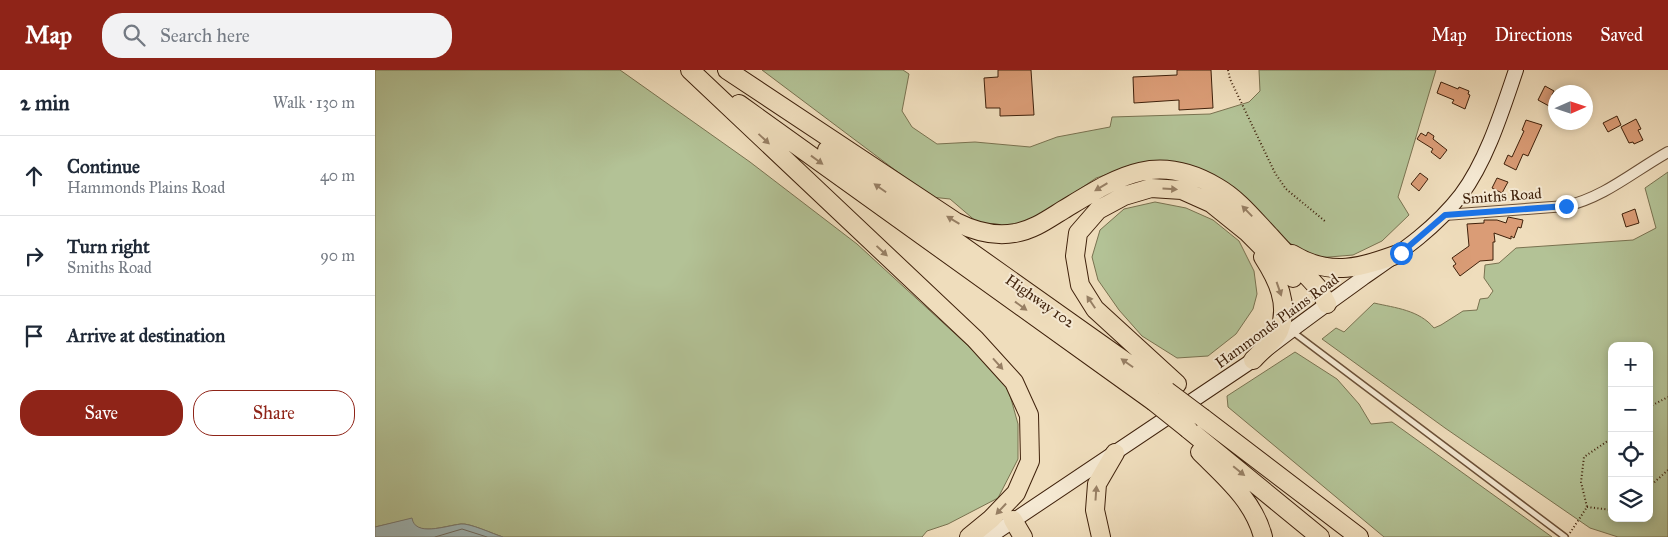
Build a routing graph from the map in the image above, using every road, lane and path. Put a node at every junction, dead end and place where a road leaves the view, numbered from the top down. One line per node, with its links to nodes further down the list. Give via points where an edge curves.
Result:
1 (691, 70): 15 (highway, Highway 102, one-way to 15, via 1103,365); 26 (highway, one-way to 26, via 975,339 1014,382 1029,415 1030,461 1016,493)
2 (716, 70): 15 (highway, Highway 102, one-way to 2)
3 (727, 70): 10 (highway, one-way to 3, via 1241,205 1217,187 1192,175 1160,170 1137,172 1115,179 1031,228 1002,234 972,229 951,219)
4 (1229, 70): 8 (path, via 1230,79 1275,173 1286,189)
5 (1516, 70): 7 (main road, Hammonds Plains Road, via 1490,143 1462,193)
6 (1668, 152): 7 (street, Smiths Road, via 1609,190 1577,203)
7 (1445, 215): 11 (main road, Hammonds Plains Road)
8 (1325, 222)
9 (1247, 232): 12 (highway, via 1310,295); 14 (highway, one-way to 14, via 1275,278 1282,295 1283,312 1279,332); 15 (highway, one-way to 9, via 1080,285 1075,256 1078,233 1098,210 1124,196 1151,188 1182,190 1211,203)
10 (1280, 247): 11 (highway, via 1305,262 1340,269 1358,268); 12 (highway, via 1319,289)
11 (1401, 253): 12 (main road, Hammonds Plains Road)
12 (1327, 304): 13 (main road, Hammonds Plains Road)
13 (1291, 330): 14 (main road, Hammonds Plains Road); 33 (lane)
14 (1253, 360): 20 (main road, Hammonds Plains Road)
15 (1161, 395): 18 (highway, Highway 102, bridge); 32 (highway, Highway 102, bridge, via 1209,415)
16 (1668, 397): 17 (path)
17 (1653, 404)
18 (1185, 431): 30 (highway, via 1239,491 1261,527); 31 (highway, Highway 102, one-way to 31)
19 (1608, 441): 23 (path, via 1584,457 1581,482)
20 (1115, 453): 25 (main road, Hammonds Plains Road); 29 (highway, one-way to 20, via 1095,510 1097,484)
21 (1668, 470): 22 (path)
22 (1653, 483)
23 (1587, 507): 24 (path); 33 (path)
24 (1608, 510)
25 (1013, 520): 27 (main road, Hammonds Plains Road); 28 (highway)
26 (969, 537)
27 (989, 537)
28 (1023, 537)
29 (1101, 537)
30 (1263, 537)
31 (1320, 537)
32 (1360, 537)
33 (1566, 537)

